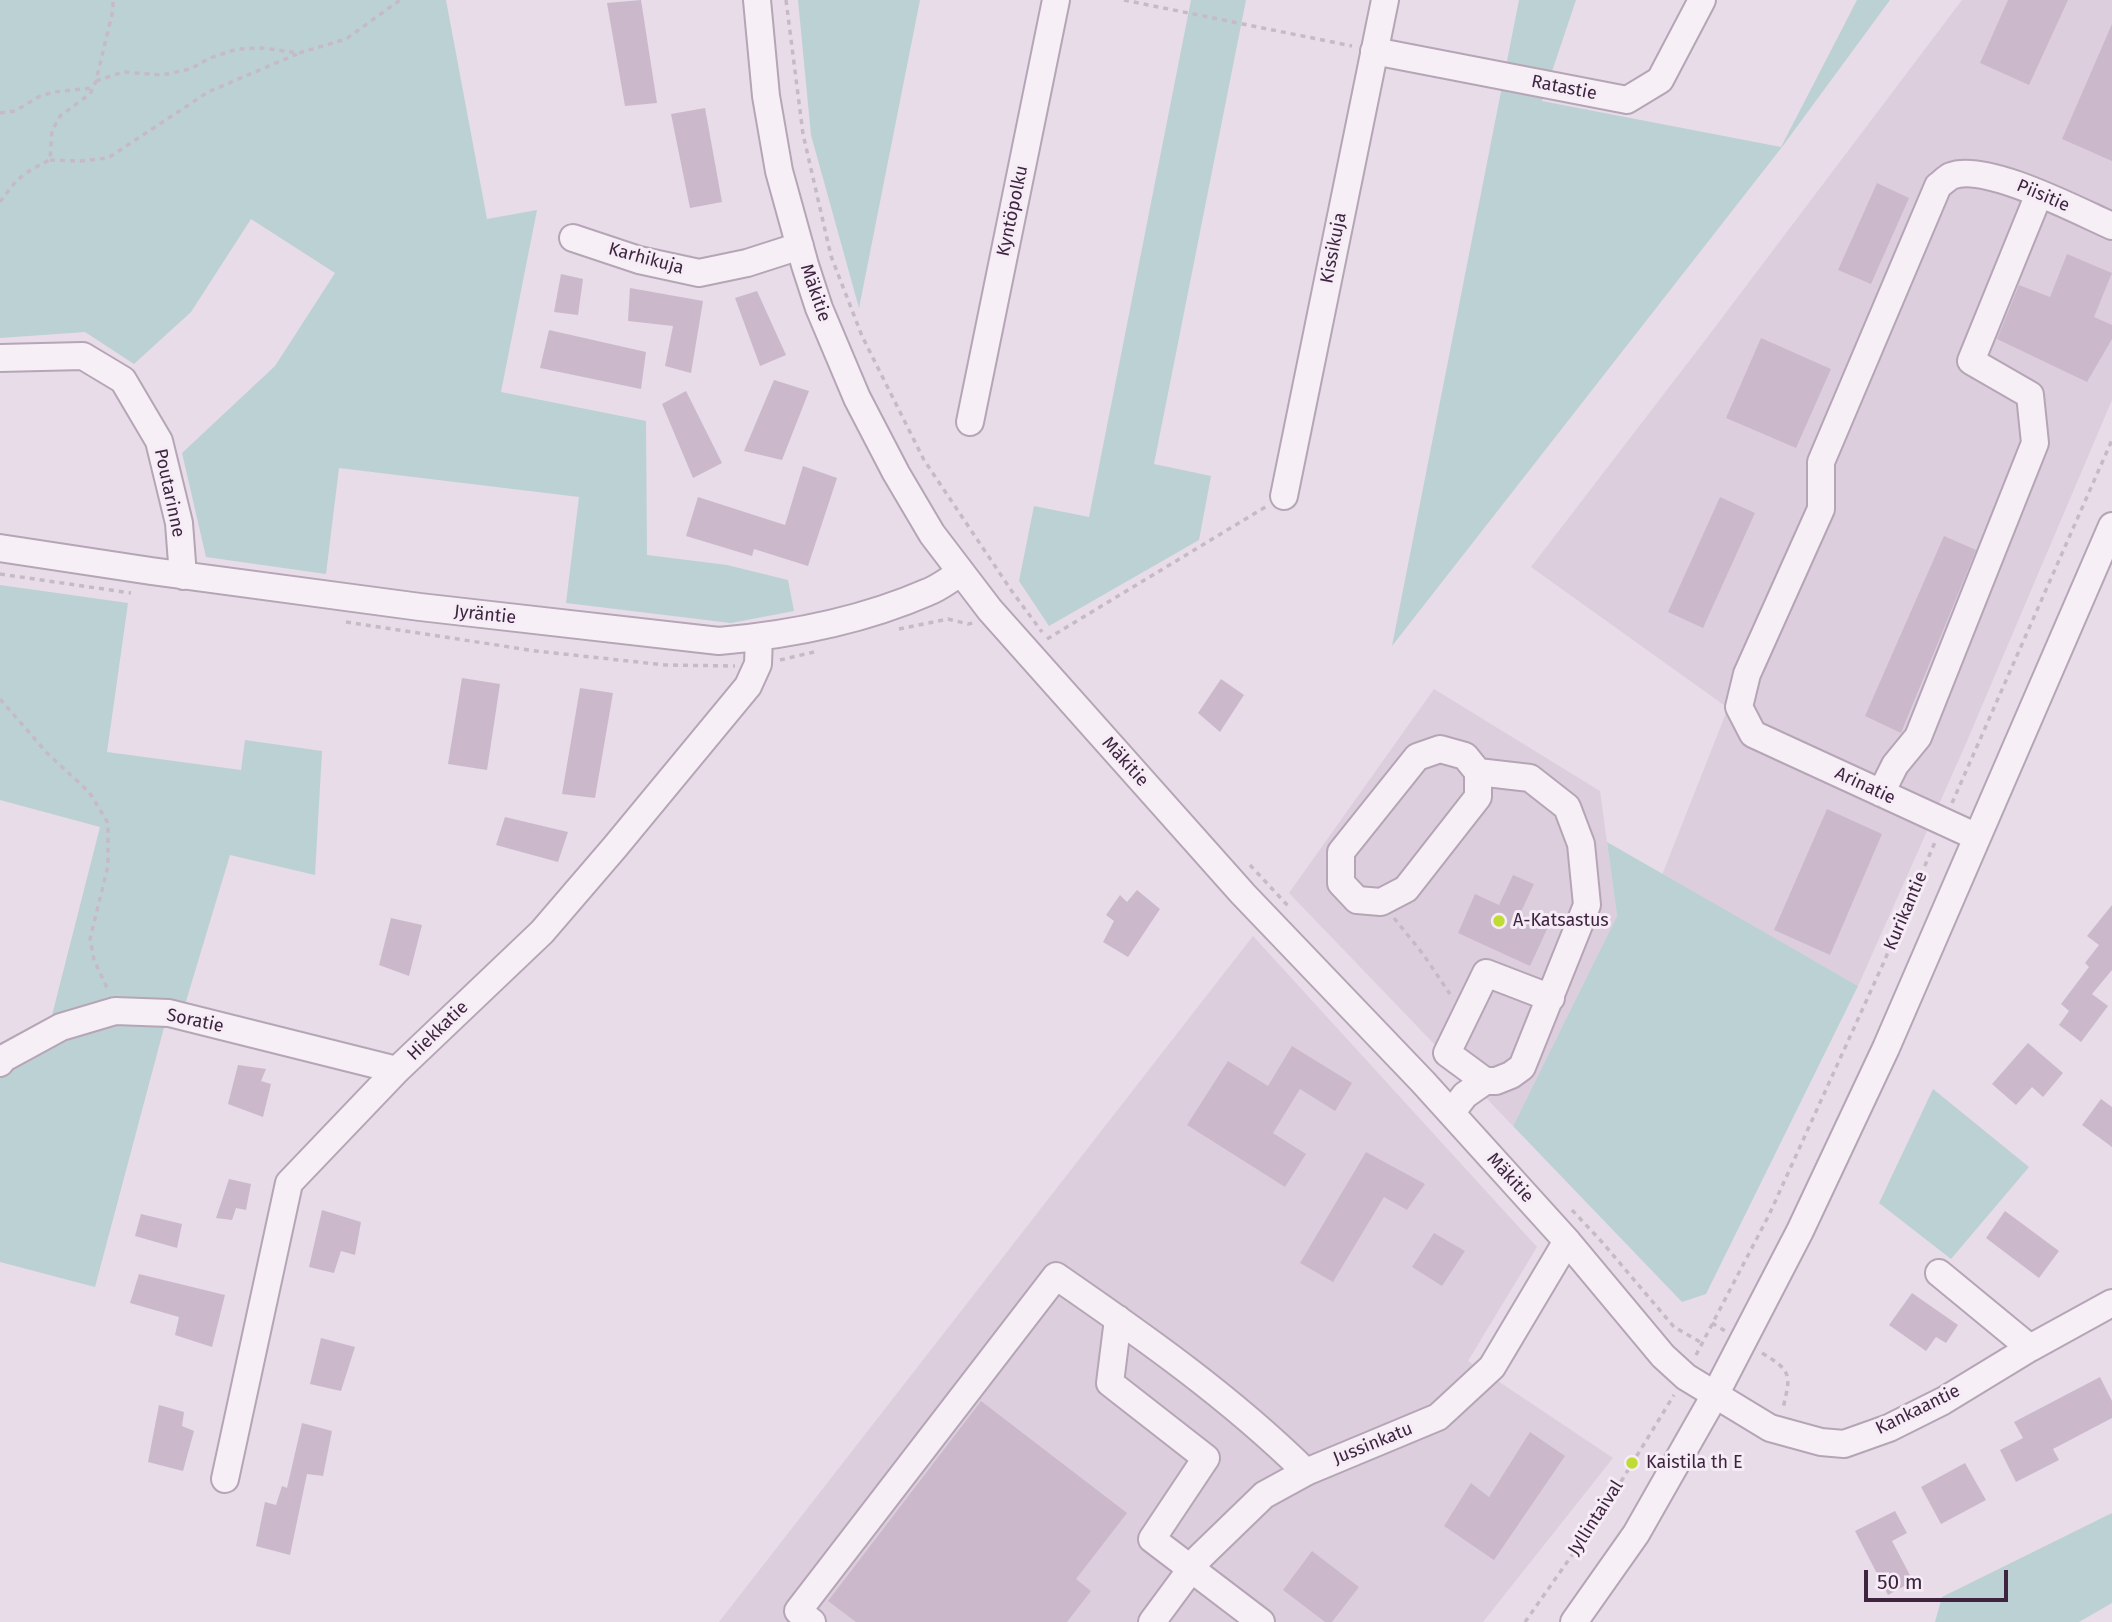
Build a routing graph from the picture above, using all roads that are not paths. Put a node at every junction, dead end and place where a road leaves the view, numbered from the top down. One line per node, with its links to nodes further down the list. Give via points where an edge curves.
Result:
1 (757, 0): 9 (street, Mäkitie, via 779,171)
2 (1056, 0): 11 (street, Kyntöpolku)
3 (1385, 0): 5 (street, Kissikuja)
4 (1702, 0): 5 (street, Ratastie, via 1660,80 1627,100)
5 (1374, 51): 12 (street, Kissikuja)
6 (2039, 194): 7 (street, Piisitie); 18 (street, Piisitie, via 1972,173 1951,176 1938,186 1821,462 1821,509 1747,674 1739,707); 20 (street, via 1971,361 2030,395 2035,443 1918,737 1895,765)
7 (2112, 226)
8 (573, 238): 9 (street, Karhikuja, via 639,260 699,273)
9 (800, 246): 15 (street, Mäkitie, via 819,308 857,398 932,534)
10 (0, 358): 16 (street, Poutarinne, via 83,356 122,380 159,441 179,523)
11 (970, 422)
12 (1284, 496)
13 (2112, 526): 21 (street, Kurikantie)
14 (0, 548): 16 (street, Jyräntie)
15 (960, 572): 17 (street, Jyräntie, via 930,592 880,609); 27 (street, Mäkitie, via 1243,894)
16 (183, 576): 17 (street, Jyräntie, via 719,641)
17 (760, 637): 25 (street, Hiekkatie, via 758,664 748,686 615,847 542,932)
18 (1753, 734): 20 (street, Arinatie)
19 (1478, 772): 19 (street, via 1465,756 1440,749 1417,757 1341,852 1341,883 1357,900 1381,902 1406,889 1478,797); 22 (street, via 1530,778 1567,807 1581,844 1587,905)
20 (1881, 793): 21 (street, Arinatie)
21 (1976, 837): 34 (street, Kurikantie, via 1880,1060 1800,1231)
22 (1551, 998): 23 (street, via 1486,973); 26 (street, via 1522,1067 1496,1081)
23 (1447, 1053): 26 (street); 27 (street)
24 (1, 1060): 25 (street, Soratie, via 61,1027 115,1011 169,1013)
25 (397, 1070): 36 (street, Hiekkatie, via 289,1184)
26 (1485, 1081): 28 (street, via 1465,1095)
27 (1423, 1082): 28 (street, Mäkitie)
28 (1451, 1113): 29 (street, Mäkitie)
29 (1567, 1241): 34 (street, Mäkitie, via 1663,1356); 35 (street, Jussinkatu, via 1492,1367 1438,1417)
30 (1940, 1273): 33 (street)
31 (2112, 1303): 33 (street, Kankaantie)
32 (1118, 1319): 35 (street, via 1272,1438); 37 (street, via 1110,1383 1206,1458 1152,1539); 38 (street, via 1056,1276 798,1611)
33 (2030, 1348): 34 (street, Kankaantie, via 1942,1401 1844,1444 1777,1430)
34 (1715, 1395): 41 (street, via 1636,1534)
35 (1306, 1472): 37 (street, Jussinkatu, via 1264,1495)
36 (225, 1479)
37 (1191, 1570): 39 (street, Jussinkatu); 40 (street)
38 (812, 1622)
39 (1152, 1622)
40 (1261, 1622)
41 (1574, 1622)

